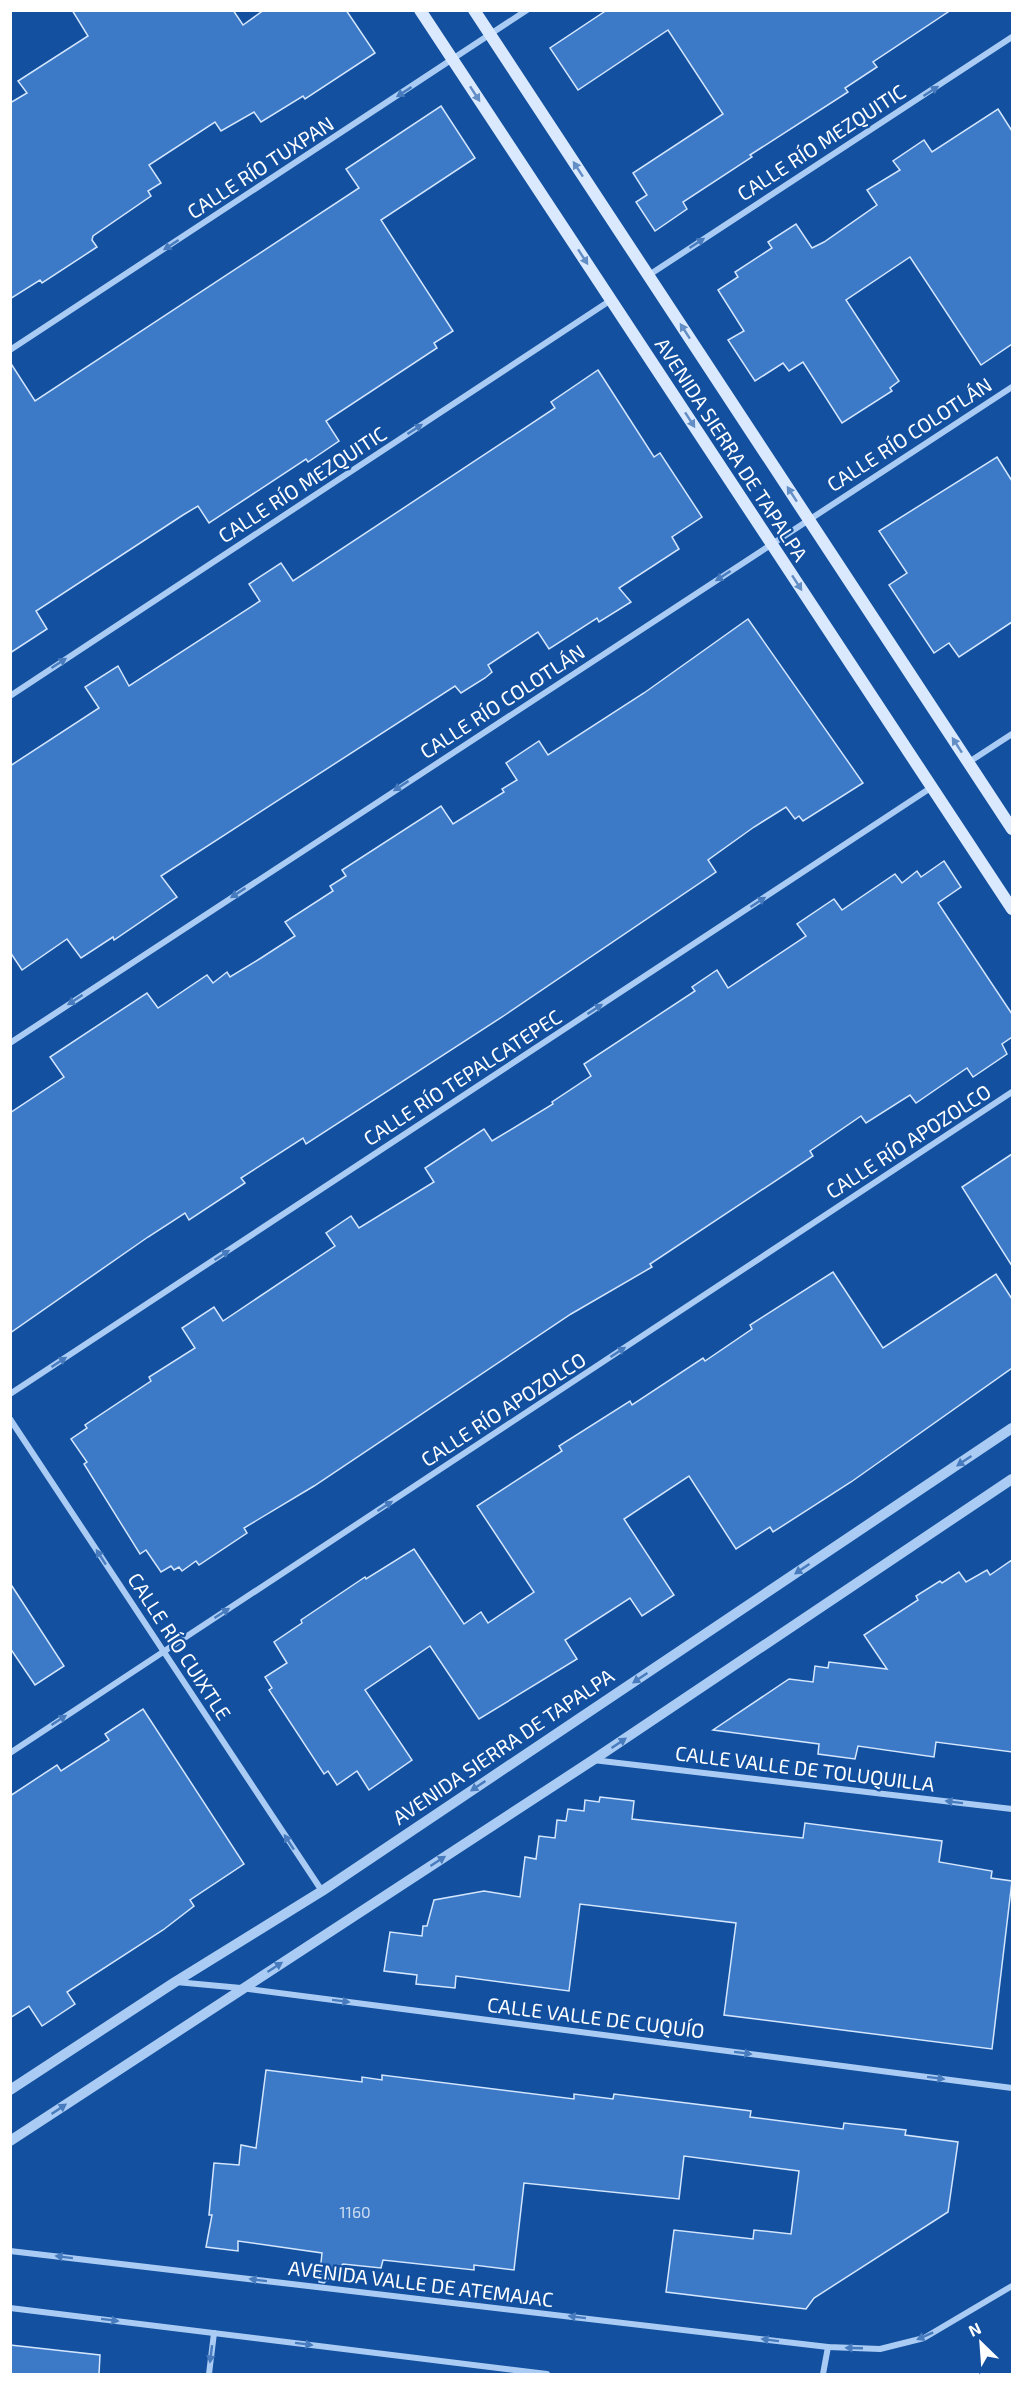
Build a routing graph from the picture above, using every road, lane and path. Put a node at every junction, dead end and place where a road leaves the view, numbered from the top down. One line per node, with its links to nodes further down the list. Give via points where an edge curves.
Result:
1 (420, 10): 6 (main road, AVENIDA SIERRA DE TAPALPA)
2 (474, 10): 4 (main road, AVENIDA SIERRA DE TAPALPA)
3 (527, 10): 4 (street, CALLE RÍO TUXPAN)
4 (490, 35): 6 (street, CALLE RÍO TUXPAN); 7 (main road, AVENIDA SIERRA DE TAPALPA, one-way to 4)
5 (1012, 37): 7 (street, CALLE RÍO MEZQUITIC, one-way to 5)
6 (452, 60): 8 (main road, AVENIDA SIERRA DE TAPALPA, one-way to 8); 9 (street, CALLE RÍO TUXPAN, one-way to 9)
7 (648, 276): 11 (main road, AVENIDA SIERRA DE TAPALPA, one-way to 7)
8 (611, 300): 12 (main road, AVENIDA SIERRA DE TAPALPA, one-way to 12); 13 (street, CALLE RÍO MEZQUITIC, one-way to 8)
9 (10, 351)
10 (1012, 387): 11 (street, CALLE RÍO COLOTLÁN)
11 (809, 519): 12 (street, CALLE RÍO COLOTLÁN); 15 (main road, AVENIDA SIERRA DE TAPALPA, one-way to 11)
12 (772, 544): 16 (main road, AVENIDA SIERRA DE TAPALPA, one-way to 16); 19 (street, CALLE RÍO COLOTLÁN, one-way to 19)
13 (10, 696)
14 (1012, 734): 15 (street)
15 (969, 762): 17 (main road, AVENIDA SIERRA DE TAPALPA)
16 (932, 787): 18 (main road, AVENIDA SIERRA DE TAPALPA); 21 (street, CALLE RÍO TEPALCATEPEC, one-way to 16)
17 (1012, 829)
18 (1012, 909)
19 (10, 1042)
20 (1012, 1092): 25 (street, CALLE RÍO APOZOLCO, one-way to 20)
21 (10, 1394)
22 (10, 1419): 25 (street, CALLE RÍO CUIXTLE, one-way to 22)
23 (1012, 1428): 29 (street, AVENIDA SIERRA DE TAPALPA, one-way to 29)
24 (1012, 1479): 27 (street, one-way to 24)
25 (164, 1652): 26 (street, CALLE RÍO APOZOLCO, one-way to 25); 29 (street, CALLE RÍO CUIXTLE, one-way to 25)
26 (10, 1753)
27 (593, 1760): 28 (street, CALLE VALLE DE TOLUQUILLA, one-way to 27); 31 (street, one-way to 27)
28 (1012, 1809)
29 (322, 1891): 30 (street, AVENIDA SIERRA DE TAPALPA)
30 (175, 1982): 31 (street, CALLE VALLE DE CUQUÍO); 33 (street, AVENIDA SIERRA DE TAPALPA)
31 (241, 1988): 32 (street, CALLE VALLE DE CUQUÍO, one-way to 32); 34 (street, one-way to 31)
32 (1012, 2088)
33 (10, 2090)
34 (10, 2141)
35 (10, 2251): 39 (street, AVENIDA VALLE DE ATEMAJAC, one-way to 35)
36 (1012, 2286): 39 (street, AVENIDA VALLE DE ATEMAJAC, one-way to 39, via 924,2338 880,2349)
37 (10, 2308): 38 (street, one-way to 38)
38 (214, 2333): 40 (street, one-way to 40); 41 (street, one-way to 41)
39 (828, 2347): 43 (street)
40 (494, 2372): 42 (street)
41 (209, 2374)
42 (547, 2374)
43 (823, 2374)

